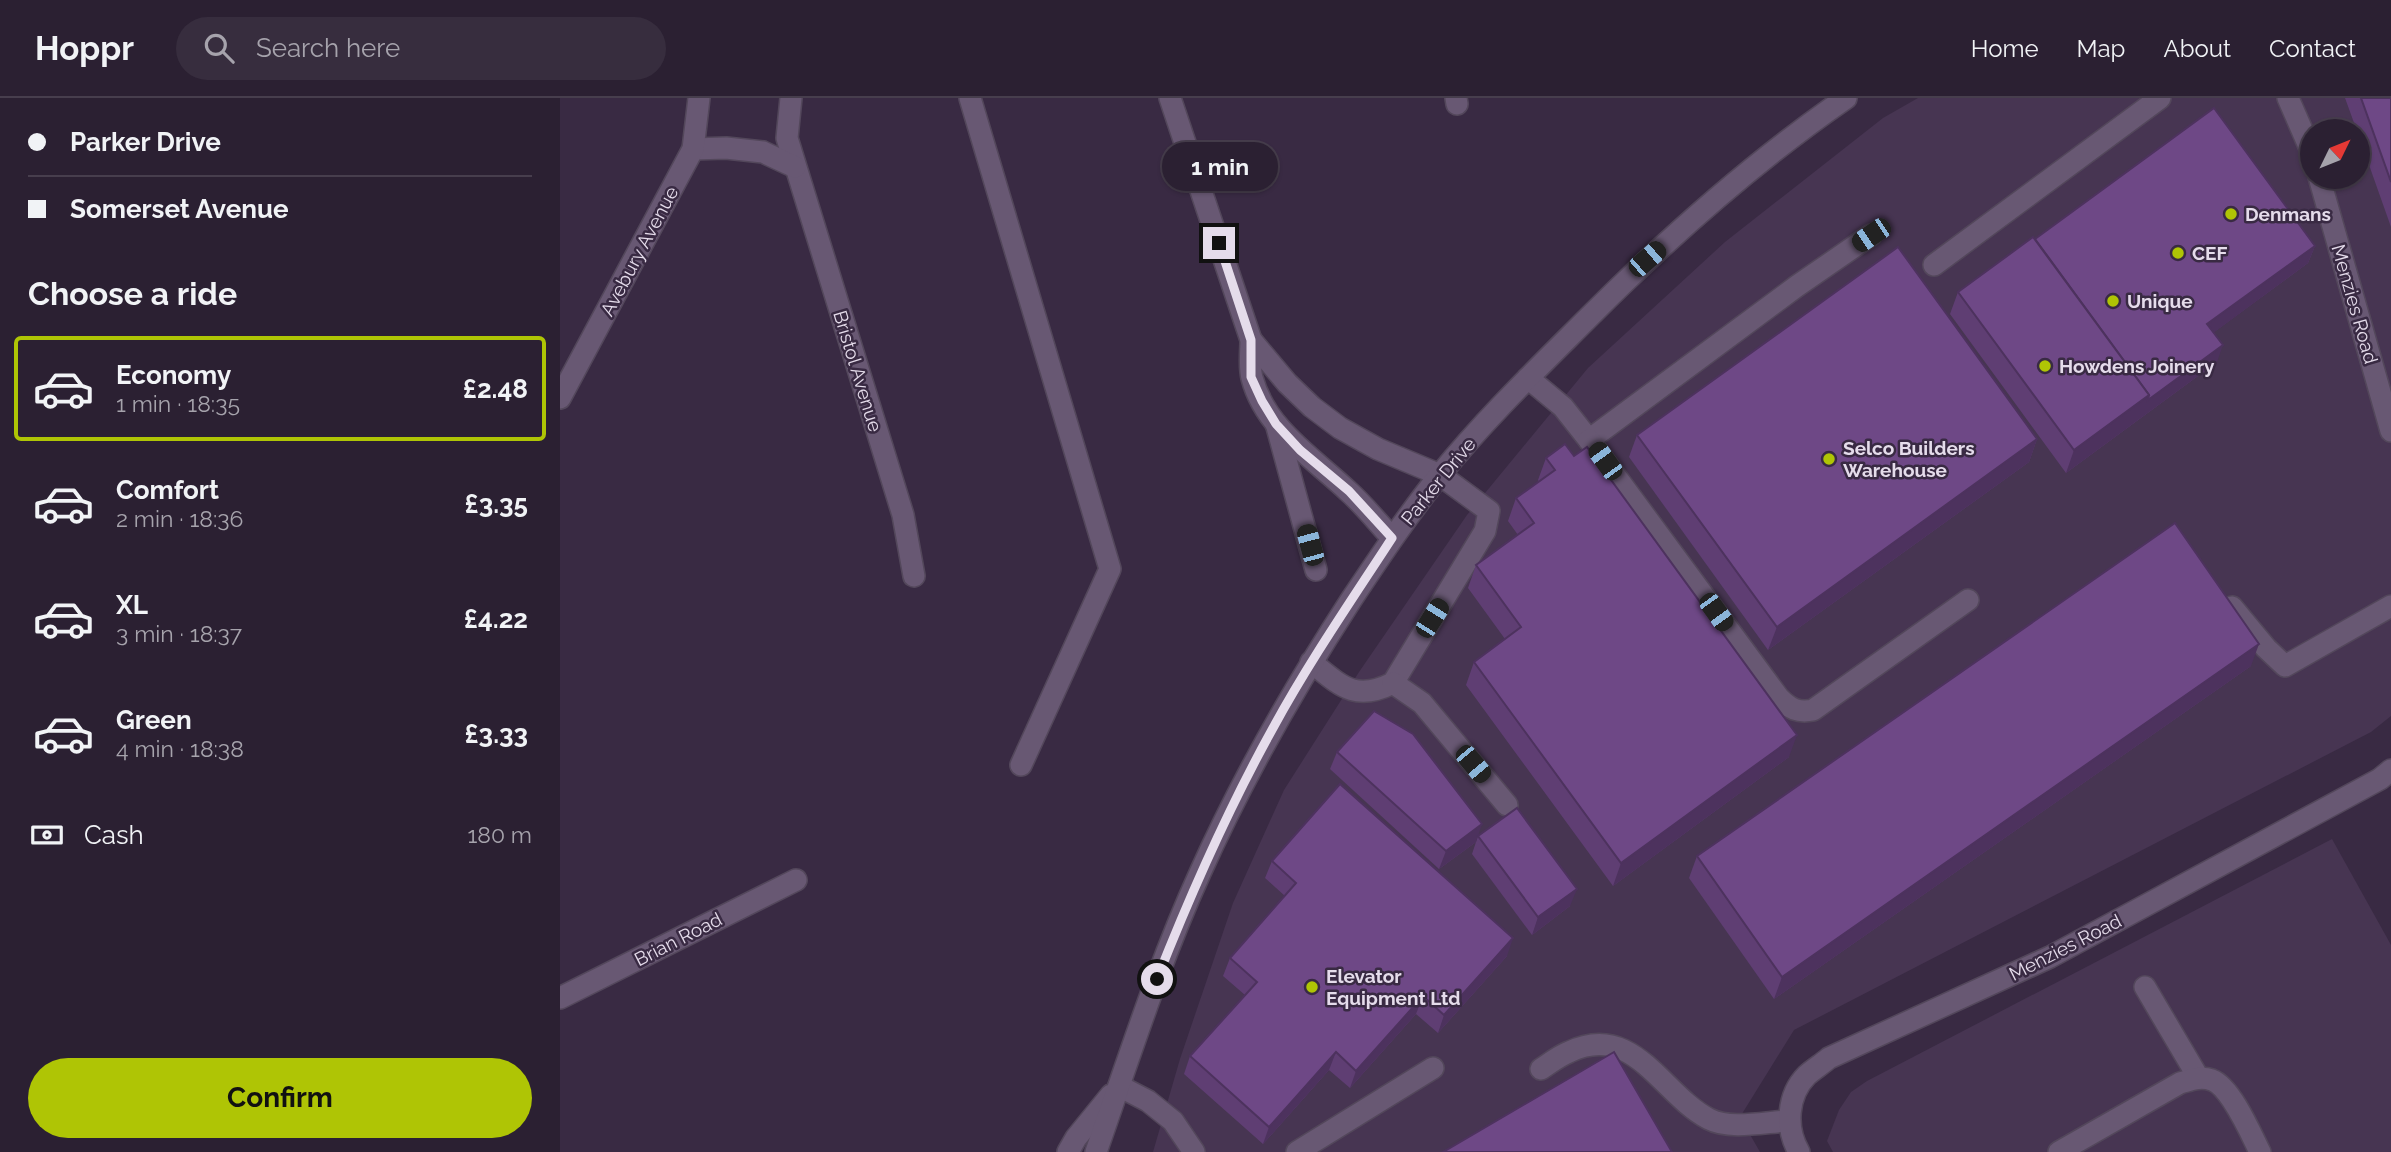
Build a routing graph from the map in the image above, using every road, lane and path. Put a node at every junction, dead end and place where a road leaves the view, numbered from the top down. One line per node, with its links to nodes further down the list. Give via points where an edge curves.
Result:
1 (699, 98): 9 (street, Avebury Avenue)
2 (791, 98): 10 (street, Bristol Avenue, via 787,138)
3 (970, 98): 29 (street, via 1110,569)
4 (1170, 98): 14 (street)
5 (1846, 98): 15 (street, Parker Drive, via 1721,194 1647,259)
6 (2160, 98): 13 (street)
7 (2288, 98): 8 (street)
8 (2300, 126)
9 (693, 149): 10 (street, via 763,152); 16 (street, Avebury Avenue)
10 (795, 167): 23 (street, Bristol Avenue, via 903,516)
11 (2322, 189): 18 (street, Menzies Road)
12 (1871, 235): 19 (street)
13 (1934, 265)
14 (1251, 340): 17 (street, via 1251,377); 20 (street, via 1287,383 1340,428)
15 (1528, 378): 19 (street, via 1563,407); 20 (street, Parker Drive)
16 (560, 398)
17 (1276, 424): 21 (street); 22 (street)
18 (2391, 431)
19 (1589, 440): 25 (street, via 1790,709 1813,710)
20 (1440, 475): 21 (street, Parker Drive); 28 (street, via 1489,511 1485,531)
21 (1392, 538): 27 (street, Parker Drive)
22 (1316, 570)
23 (914, 576)
24 (2219, 590): 26 (street, via 2286,666)
25 (1968, 600)
26 (2391, 606)
27 (1311, 662): 28 (street, via 1357,691 1375,692); 38 (street, Parker Drive, via 1199,874)
28 (1393, 683): 31 (street, via 1422,703)
29 (1021, 765)
30 (2391, 770): 39 (street, Menzies Road, via 2050,957 1829,1058 1806,1076 1793,1097)
31 (1507, 804)
32 (796, 880): 34 (street, Brian Road)
33 (2145, 987): 37 (street)
34 (560, 998)
35 (1433, 1068): 43 (street)
36 (1541, 1069): 39 (street, via 1570,1051 1614,1045 1644,1062 1685,1103 1710,1120 1729,1126)
37 (2198, 1077): 45 (street); 46 (street, via 2214,1081 2224,1090)
38 (1119, 1086): 40 (street, Parker Drive); 41 (street, Parker Drive); 42 (street, via 1173,1121)
39 (1789, 1121): 44 (street)
40 (1069, 1152)
41 (1096, 1152)
42 (1194, 1152)
43 (1297, 1152)
44 (1799, 1152)
45 (2059, 1152)
46 (2260, 1152)

